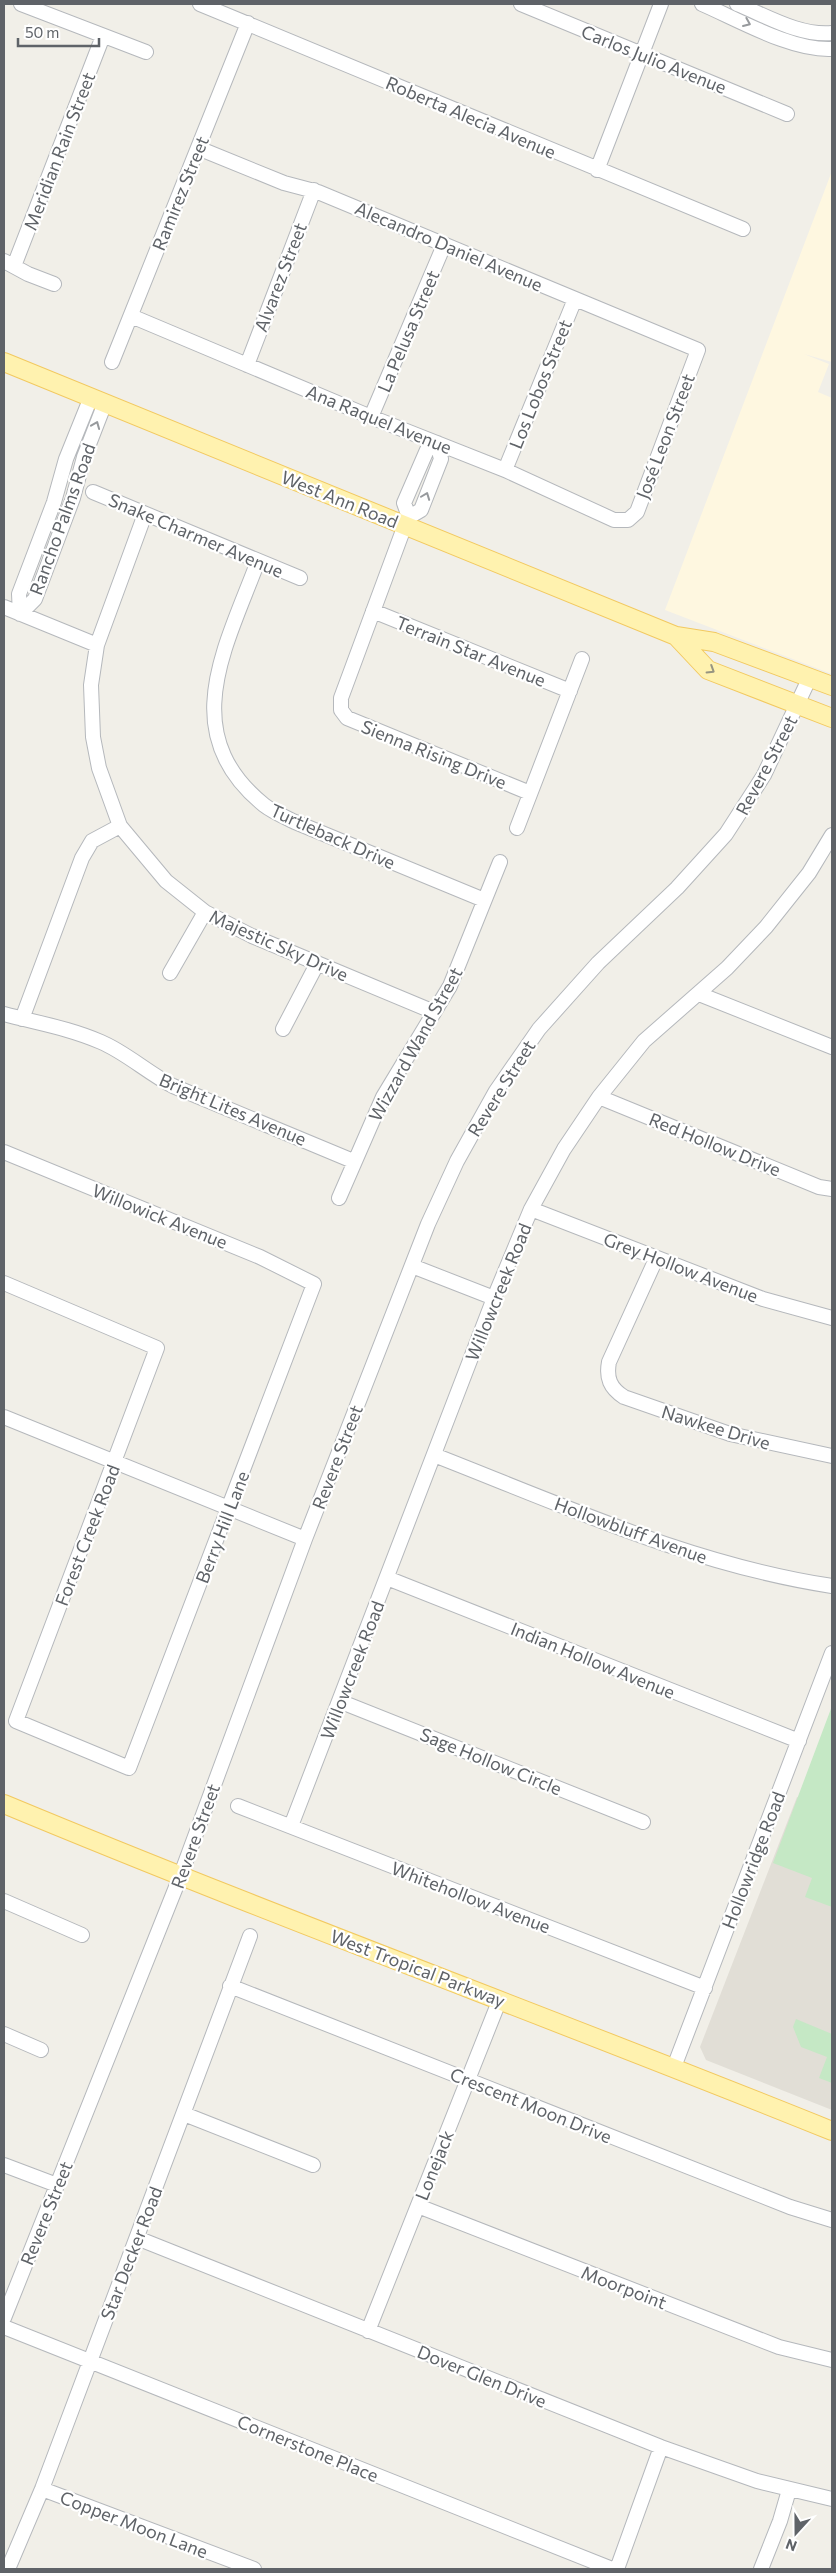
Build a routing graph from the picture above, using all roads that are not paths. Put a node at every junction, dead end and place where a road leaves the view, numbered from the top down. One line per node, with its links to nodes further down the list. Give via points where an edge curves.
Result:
1 (21, 4): 9 (street)
2 (200, 4): 7 (street, Roberta Alecia Avenue)
3 (521, 4): 12 (street, Carlos Julio Avenue)
4 (662, 4): 12 (street)
5 (702, 4): 10 (street, one-way to 10, via 791,41)
6 (737, 4): 8 (street, via 801,30)
7 (248, 23): 14 (street, Ramirez Street); 15 (street, Roberta Alecia Avenue)
8 (832, 33)
9 (103, 36): 11 (street); 19 (street, Meridian Rain Street)
10 (832, 49)
11 (146, 52)
12 (643, 54): 13 (street, Carlos Julio Avenue); 15 (street)
13 (787, 114)
14 (198, 148): 16 (street, Alecandro Daniel Avenue, via 284,183); 22 (street, Ramirez Street)
15 (598, 170): 17 (street, Roberta Alecia Avenue)
16 (314, 190): 18 (street, Alecandro Daniel Avenue); 26 (street, Alvarez Street)
17 (743, 229)
18 (444, 245): 21 (street, Alecandro Daniel Avenue); 28 (street, La Pelusa Street)
19 (9, 264): 20 (street)
20 (54, 284)
21 (575, 299): 23 (street, Alecandro Daniel Avenue); 30 (street, Los Lobos Street)
22 (131, 316): 25 (street, Ramirez Street); 26 (street, Ana Raquel Avenue)
23 (698, 350): 33 (street, José Leon Street, via 637,512)
24 (4, 362): 27 (main road, West Ann Road)
25 (112, 362)
26 (247, 364): 28 (street, Ana Raquel Avenue)
27 (98, 400): 34 (main road, West Ann Road); 39 (street, Rancho Palms Road, via 73,498 35,599)
28 (371, 416): 29 (street, Ana Raquel Avenue)
29 (437, 443): 30 (street, Ana Raquel Avenue); 34 (street, via 427,450 404,503)
30 (505, 470): 33 (street, Ana Raquel Avenue, via 614,520)
31 (93, 492): 32 (street, Snake Charmer Avenue)
32 (145, 514): 35 (street, Snake Charmer Avenue); 41 (street, Majestic Sky Drive)
33 (628, 520)
34 (407, 521): 38 (street); 40 (main road, West Ann Road)
35 (258, 561): 36 (street, Snake Charmer Avenue); 53 (street, Turtleback Drive, via 218,667 214,691 213,723 225,760 245,787 266,807 303,826)
36 (300, 578)
37 (4, 607): 39 (street)
38 (373, 612): 45 (street, Terrain Star Avenue); 48 (street, Sienna Rising Drive, via 341,698 341,710 347,718)
39 (20, 614): 41 (street)
40 (676, 636): 43 (main road, West Ann Road, via 714,642); 46 (main road, West Ann Road, one-way to 46, via 708,670)
41 (97, 645): 49 (street, Majestic Sky Drive, via 91,684 93,738 99,768)
42 (582, 659): 45 (street)
43 (810, 678): 44 (main road, West Ann Road); 46 (street, Revere Street)
44 (832, 686)
45 (570, 691): 48 (street)
46 (797, 705): 47 (main road, West Ann Road); 70 (street, Revere Street, via 764,775 726,834 693,872 592,970 517,1058 457,1161)
47 (832, 718)
48 (530, 793): 50 (street)
49 (120, 826): 54 (street, Majestic Sky Drive, via 166,881); 60 (street, via 92,841 82,858)
50 (516, 828)
51 (832, 835): 57 (street, Willowcreek Road, via 809,873 766,927)
52 (500, 862): 53 (street, Wizzard Wand Street)
53 (484, 900): 58 (street, Wizzard Wand Street, via 450,986)
54 (205, 912): 55 (street, Majestic Sky Drive); 56 (street)
55 (318, 964): 58 (street, Majestic Sky Drive); 61 (street)
56 (170, 974)
57 (699, 994): 62 (street); 63 (street, Willowcreek Road, via 644,1042)
58 (434, 1012): 65 (street, Wizzard Wand Street, via 383,1097)
59 (4, 1014): 60 (street, Bright Lites Avenue)
60 (22, 1019): 65 (street, Bright Lites Avenue, via 65,1028 102,1042 173,1086)
61 (283, 1029)
62 (832, 1047)
63 (600, 1097): 66 (street, Red Hollow Drive, via 819,1187); 68 (street, Willowcreek Road, via 564,1149)
64 (4, 1152): 72 (street, Willowick Avenue, via 260,1258)
65 (353, 1161): 67 (street, Wizzard Wand Street)
66 (832, 1189)
67 (339, 1198)
68 (531, 1209): 69 (street, Grey Hollow Avenue); 73 (street, Willowcreek Road)
69 (656, 1259): 74 (street, Grey Hollow Avenue, via 763,1299); 77 (street, Nawkee Drive, via 609,1362 607,1372 615,1391 730,1434)
70 (412, 1266): 73 (street); 80 (street, Revere Street)
71 (4, 1284): 78 (street, Forest Creek Road, via 157,1348)
72 (314, 1284): 79 (street, Berry Hill Lane)
73 (494, 1298): 76 (street, Willowcreek Road)
74 (832, 1318)
75 (4, 1417): 78 (street)
76 (434, 1455): 81 (street, Willowcreek Road); 82 (street, Hollowbluff Avenue, via 677,1550 738,1568)
77 (832, 1456)
78 (116, 1461): 79 (street); 86 (street, Forest Creek Road, via 16,1721)
79 (230, 1508): 80 (street); 86 (street, Berry Hill Lane)
80 (305, 1539): 91 (street, Revere Street)
81 (387, 1578): 84 (street, Willowcreek Road); 85 (street, Indian Hollow Avenue)
82 (832, 1586)
83 (832, 1653): 85 (street, Hollowridge Road)
84 (339, 1701): 89 (street, Sage Hollow Circle); 90 (street, Willowcreek Road)
85 (799, 1741): 96 (street, Hollowridge Road)
86 (129, 1768)
87 (4, 1804): 91 (main road, West Tropical Parkway)
88 (238, 1806): 90 (street, Whitehollow Avenue)
89 (643, 1822)
90 (291, 1826): 96 (street, Whitehollow Avenue)
91 (180, 1877): 97 (main road, West Tropical Parkway); 106 (street, Revere Street)
92 (4, 1902): 93 (street)
93 (82, 1935)
94 (250, 1936): 95 (street, Star Decker Road)
95 (230, 1986): 101 (street, Crescent Moon Drive); 102 (street, Star Decker Road)
96 (705, 1988): 100 (street, Hollowridge Road)
97 (500, 1999): 100 (main road, West Tropical Parkway); 101 (street, Lonejack)
98 (4, 2034): 99 (street)
99 (41, 2050)
100 (674, 2067): 103 (main road, West Tropical Parkway)
101 (468, 2080): 107 (street, Lonejack); 108 (street, Crescent Moon Drive, via 790,2207)
102 (184, 2114): 105 (street); 109 (street, Star Decker Road)
103 (832, 2131)
104 (4, 2165): 106 (street)
105 (313, 2165)
106 (57, 2185): 110 (street, Revere Street)
107 (418, 2206): 112 (street, Lonejack); 113 (street, Moorpoint, via 779,2347)
108 (832, 2220)
109 (137, 2238): 112 (street, Dover Glen Drive); 114 (street, Star Decker Road)
110 (4, 2318)
111 (4, 2328): 114 (street, Cornerstone Place)
112 (368, 2331): 115 (street, Dover Glen Drive)
113 (832, 2360)
114 (90, 2362): 116 (street, Star Decker Road); 121 (street, Cornerstone Place)
115 (661, 2447): 117 (street, Dover Glen Drive); 122 (street)
116 (42, 2489): 119 (street, Star Decker Road); 120 (street, Copper Moon Lane)
117 (789, 2490): 118 (street, Dover Glen Drive); 123 (street)
118 (832, 2499)
119 (8, 2569)
120 (254, 2569)
121 (612, 2569)
122 (617, 2569)
123 (761, 2569)

